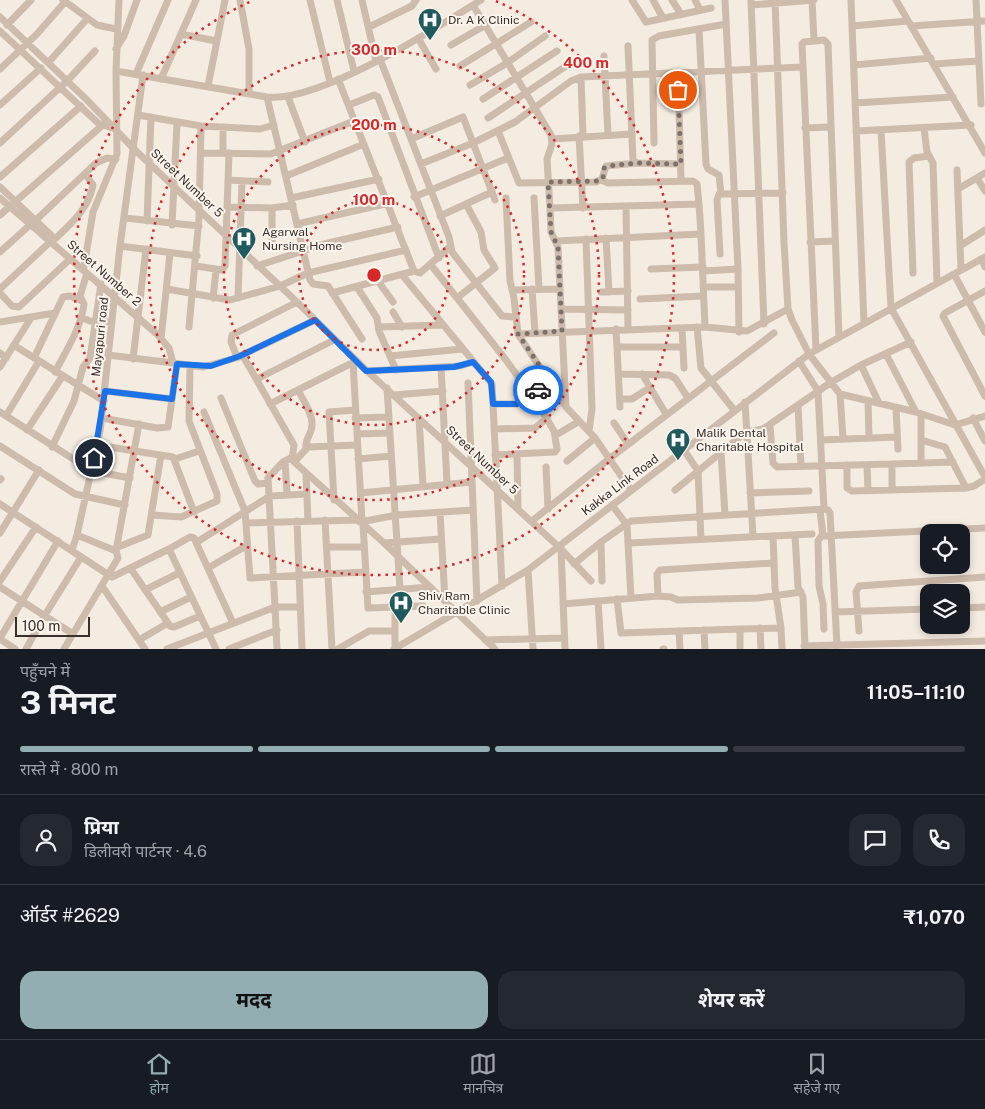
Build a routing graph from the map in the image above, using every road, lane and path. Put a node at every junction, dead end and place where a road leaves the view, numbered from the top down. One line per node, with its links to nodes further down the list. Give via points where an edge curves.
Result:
1 (31, 0): 38 (street)
2 (119, 0): 42 (street)
3 (137, 0): 54 (street, via 124,36)
4 (168, 0): 78 (street, Mayapuri road)
5 (196, 0): 45 (street)
6 (225, 0): 49 (street)
7 (240, 0): 93 (street, via 248,49)
8 (310, 0): 87 (street)
9 (337, 0): 74 (street)
10 (362, 0): 41 (street)
11 (416, 0): 41 (street, via 412,6)
12 (481, 0): 26 (street)
13 (632, 0): 31 (street, via 644,21)
14 (653, 0): 31 (street)
15 (672, 0): 29 (street)
16 (695, 0): 28 (street)
17 (725, 0): 37 (street)
18 (802, 0): 19 (street); 25 (street)
19 (813, 0): 48 (street)
20 (851, 0): 40 (street)
21 (896, 0): 36 (street)
22 (976, 0): 35 (street)
23 (68, 2): 32 (street); 50 (street, via 36,36)
24 (751, 2): 25 (street); 72 (street)
25 (776, 2): 71 (street)
26 (473, 5): 39 (street); 47 (street)
27 (711, 8): 28 (street)
28 (700, 10): 29 (street)
29 (681, 14): 31 (street)
30 (0, 17): 38 (street)
31 (663, 18)
32 (87, 19): 42 (street, via 104,28); 62 (street)
33 (985, 21): 35 (street)
34 (531, 22): 51 (street)
35 (977, 22): 36 (street); 61 (street)
36 (910, 23): 40 (street); 60 (street)
37 (726, 24): 43 (street); 76 (street)
38 (7, 25): 50 (street)
39 (484, 26): 51 (street); 52 (street)
40 (852, 26): 65 (street)
41 (369, 27): 59 (street)
42 (116, 29): 54 (street)
43 (699, 29): 75 (street); 79 (street, via 654,38)
44 (0, 31): 55 (street)
45 (181, 34): 49 (street); 84 (street)
46 (545, 36): 63 (street)
47 (418, 38): 59 (street); 70 (street)
48 (814, 40): 67 (street, via 802,43); 115 (street, via 826,40 828,44)
49 (216, 41): 89 (street)
50 (26, 42): 55 (street); 62 (street)
51 (495, 44): 63 (street); 66 (street)
52 (451, 45)
53 (628, 46): 81 (street)
54 (116, 48): 73 (street)
55 (20, 49): 68 (street); 69 (street)
56 (557, 50): 82 (street)
57 (95, 51): 86 (street)
58 (604, 56): 80 (street)
59 (378, 60): 74 (street); 91 (street)
60 (932, 61): 61 (street); 65 (street); 97 (street)
61 (978, 61): 100 (street)
62 (48, 63): 86 (street)
63 (507, 63): 82 (street); 88 (street)
64 (569, 64): 92 (street)
65 (854, 65): 99 (street)
66 (460, 66)
67 (803, 67): 71 (street); 116 (street)
68 (41, 68): 90 (street); 101 (street)
69 (0, 69)
70 (436, 69)
71 (779, 69): 72 (street); 167 (street)
72 (752, 70): 76 (street); 166 (street)
73 (116, 71): 78 (street); 118 (street)
74 (354, 72): 85 (street)
75 (703, 72): 76 (street); 77 (street); 168 (street, via 706,164 708,169 719,174)
76 (728, 72): 165 (street)
77 (678, 74): 79 (street); 142 (street)
78 (139, 75): 84 (street); 105 (street, Mayapuri road)
79 (652, 75): 81 (street); 129 (street)
80 (604, 76): 81 (street); 83 (street); 123 (street)
81 (629, 76): 122 (street)
82 (515, 77): 92 (street); 98 (street)
83 (581, 77): 104 (street); 124 (street)
84 (161, 79): 89 (street)
85 (338, 79): 87 (street); 102 (street)
86 (67, 81): 90 (street); 109 (street)
87 (330, 82): 95 (street)
88 (470, 85)
89 (208, 86): 93 (street)
90 (61, 87): 103 (street); 128 (street)
91 (392, 92): 96 (street); 125 (street)
92 (525, 93): 104 (street); 107 (street)
93 (248, 94): 94 (street)
94 (266, 97): 95 (street); 111 (street)
95 (288, 97): 127 (street)
96 (379, 97): 102 (street, via 372,96); 169 (street)
97 (954, 97): 99 (street); 112 (street)
98 (483, 99)
99 (855, 103): 121 (street)
100 (980, 104)
101 (0, 105)
102 (349, 105): 108 (street)
103 (81, 106): 109 (street); 149 (street)
104 (535, 109): 120 (street); 126 (street)
105 (138, 115): 106 (street); 132 (street, Mayapuri road)
106 (151, 117): 110 (street); 143 (street)
107 (488, 118)
108 (354, 121): 127 (street); 130 (street)
109 (104, 123): 118 (street); 174 (street)
110 (177, 124): 113 (street); 159 (street)
111 (274, 125): 114 (street, via 260,129); 134 (street)
112 (971, 125): 117 (street); 136 (street)
113 (200, 126): 114 (street); 133 (street)
114 (223, 127): 135 (street)
115 (830, 127): 116 (street); 204 (street)
116 (805, 128): 205 (street)
117 (924, 128): 119 (street); 137 (street)
118 (114, 130): 132 (street, Street Number 5); 139 (street)
119 (881, 130): 121 (street); 264 (street)
120 (498, 131): 131 (street); 138 (street)
121 (856, 131): 279 (street)
122 (632, 134): 123 (street); 140 (street, via 633,160)
123 (608, 135): 124 (street)
124 (581, 136): 126 (street); 158 (street)
125 (411, 139): 131 (street, via 462,117); 141 (street)
126 (552, 139): 157 (street, via 547,159)
127 (305, 142): 134 (street)
128 (0, 143)
129 (654, 143)
130 (364, 144): 148 (street); 151 (street)
131 (473, 144): 141 (street); 144 (street)
132 (135, 150): 143 (street, Street Number 5); 189 (street, Mayapuri road)
133 (201, 152): 135 (street); 186 (street)
134 (280, 152): 135 (street); 148 (street)
135 (226, 153): 152 (street)
136 (985, 153)
137 (929, 156): 233 (street, via 909,162); 238 (street, via 933,163)
138 (508, 158): 144 (street); 157 (street, via 517,182)
139 (116, 159): 147 (street, via 100,160); 228 (street, via 93,212)
140 (637, 163): 142 (street); 153 (street, via 606,166)
141 (421, 164): 162 (street)
142 (681, 164): 154 (street)
143 (151, 165): 159 (street, Street Number 5); 190 (street)
144 (482, 169): 162 (street); 164 (street)
145 (957, 170): 161 (street)
146 (985, 173): 150 (street)
147 (85, 174): 191 (street); 202 (street, via 93,185 85,207 80,216)
148 (286, 176): 175 (street)
149 (0, 177)
150 (977, 178): 161 (street); 163 (street)
151 (379, 179): 175 (street); 176 (street)
152 (228, 180): 155 (street); 180 (street)
153 (601, 180): 154 (street, via 608,183); 158 (street)
154 (681, 180): 178 (street, via 696,183)
155 (242, 181): 156 (street); 181 (street)
156 (268, 182)
157 (548, 182): 158 (street); 184 (street)
158 (581, 182): 185 (street)
159 (174, 186): 186 (street, Street Number 5); 193 (street)
160 (0, 187): 174 (street)
161 (958, 189): 209 (street)
162 (430, 190): 169 (street); 188 (street)
163 (985, 191)
164 (492, 192): 173 (street); 177 (street)
165 (733, 193): 166 (street); 168 (street); 227 (street)
166 (758, 193): 167 (street); 280 (street)
167 (783, 193): 268 (street)
168 (721, 194): 216 (street, via 717,200)
169 (414, 197): 218 (street)
170 (0, 198): 179 (street, Street Number 2)
171 (506, 198): 248 (street)
172 (534, 198): 245 (street)
173 (496, 200)
174 (15, 201): 179 (street); 191 (street)
175 (292, 202): 183 (street); 192 (street)
176 (389, 204): 192 (street); 195 (street)
177 (466, 204): 188 (street); 237 (street, via 481,232 484,250 494,266 493,271)
178 (699, 204): 182 (street); 198 (street)
179 (9, 206): 187 (street); 191 (street, Street Number 2)
180 (227, 207): 181 (street); 197 (street)
181 (241, 207): 183 (street); 210 (street)
182 (626, 207): 185 (street); 199 (street)
183 (272, 208): 206 (street)
184 (550, 208): 185 (street); 203 (street, via 551,232)
185 (583, 208)
186 (199, 210): 194 (street); 197 (street, Street Number 5)
187 (0, 215)
188 (440, 216): 208 (street)
189 (124, 218): 190 (street); 207 (street, Mayapuri road)
190 (147, 221): 193 (street)
191 (34, 222): 202 (street, Street Number 2); 214 (street)
192 (297, 224): 212 (street)
193 (172, 225): 194 (street)
194 (199, 226): 217 (street)
195 (398, 227): 212 (street); 213 (street)
196 (985, 230): 209 (street)
197 (226, 234): 210 (street, Street Number 5); 230 (street, via 224,266)
198 (701, 234): 199 (street); 226 (street)
199 (626, 237): 200 (street); 249 (street)
200 (606, 238): 201 (street); 249 (street, via 605,292)
201 (586, 239): 203 (street); 266 (street)
202 (53, 240): 220 (street, Street Number 2); 228 (street); 244 (street)
203 (556, 241): 246 (street)
204 (836, 241): 205 (street); 296 (street)
205 (810, 242): 305 (street)
206 (272, 244)
207 (120, 246): 211 (street); 255 (street, Mayapuri road)
208 (451, 246): 218 (street); 237 (street, via 452,252)
209 (960, 246): 229 (street)
210 (240, 248): 223 (street, Street Number 5); 257 (street)
211 (146, 249): 215 (street); 274 (street)
212 (302, 250): 223 (street); 232 (street)
213 (406, 250): 231 (street); 232 (street)
214 (0, 252)
215 (170, 253): 217 (street); 247 (street)
216 (720, 254)
217 (196, 256): 222 (street)
218 (439, 258): 221 (street)
219 (983, 258): 224 (street); 229 (street, Kakka Link Road)
220 (70, 259): 228 (street, Street Number 2); 251 (street, via 19,307 12,306)
221 (431, 265): 231 (street, via 420,273); 258 (street)
222 (196, 266): 230 (street); 253 (street)
223 (257, 266): 240 (street, Street Number 5)
224 (985, 267)
225 (651, 269): 226 (street)
226 (703, 269): 227 (street); 243 (street)
227 (738, 269): 242 (street)
228 (86, 270): 239 (street, Street Number 2); 261 (street, via 80,290)
229 (961, 270): 234 (street, Kakka Link Road)
230 (216, 271): 256 (street)
231 (414, 271): 235 (street)
232 (308, 273): 240 (street); 252 (street, via 311,282 326,286)
233 (913, 273)
234 (954, 274): 238 (street, Kakka Link Road); 260 (street)
235 (403, 276): 236 (street); 281 (street)
236 (378, 281): 241 (street); 263 (street)
237 (477, 282): 258 (street); 272 (street, via 503,318)
238 (937, 282): 264 (street, Kakka Link Road)
239 (100, 284): 255 (street, Street Number 2); 276 (street)
240 (280, 286): 257 (street); 262 (street, Street Number 5)
241 (357, 287): 252 (street); 283 (street, via 376,314)
242 (738, 287): 243 (street); 291 (street)
243 (703, 288): 254 (street)
244 (0, 289)
245 (536, 289): 246 (street); 248 (street); 293 (street)
246 (560, 289): 265 (street)
247 (167, 290): 253 (street); 297 (street)
248 (512, 290): 272 (street)
249 (628, 291): 267 (street)
250 (985, 291): 260 (street)
251 (0, 293)
252 (332, 293): 298 (street)
253 (194, 294): 256 (street); 282 (street)
254 (704, 296): 259 (street); 284 (street)
255 (115, 297): 274 (street, Street Number 2); 278 (street, Mayapuri road)
256 (213, 298): 257 (street)
257 (238, 298)
258 (457, 298): 342 (street)
259 (640, 299)
260 (968, 300): 292 (street); 343 (street, via 944,313 944,317)
261 (82, 301): 270 (street, via 66,296); 271 (street, via 84,307)
262 (297, 302): 275 (street, Street Number 5); 309 (street, via 232,335 231,342)
263 (393, 302)
264 (891, 308): 279 (street, Kakka Link Road); 300 (street)
265 (562, 309): 266 (street); 290 (street)
266 (589, 309): 267 (street); 289 (street)
267 (628, 310): 288 (street)
268 (788, 310): 280 (street); 305 (street)
269 (393, 312): 285 (street)
270 (55, 313): 273 (street); 313 (street)
271 (80, 317): 276 (street); 324 (street)
272 (516, 317): 295 (street)
273 (31, 318): 277 (street); 301 (street)
274 (138, 318): 297 (street, Street Number 2); 312 (street)
275 (315, 320): 299 (street, Street Number 5); 309 (street)
276 (97, 321): 278 (street); 333 (street, via 90,358 83,367)
277 (0, 322)
278 (112, 322): 308 (street, Mayapuri road)
279 (864, 323): 296 (street, Kakka Link Road)
280 (764, 324): 291 (street)
281 (442, 325): 285 (street); 304 (street)
282 (189, 327)
283 (379, 327): 285 (street); 310 (street)
284 (701, 327): 286 (street); 291 (street); 330 (street, via 699,362)
285 (402, 328)
286 (682, 328): 288 (street); 303 (street)
287 (616, 329): 288 (street); 289 (street); 302 (street)
288 (628, 329)
289 (590, 330): 290 (street); 376 (street, via 592,409)
290 (562, 331): 293 (street); 354 (street)
291 (739, 332)
292 (985, 332)
293 (535, 333): 295 (street)
294 (774, 333): 330 (street)
295 (518, 334): 329 (street)
296 (839, 337): 305 (street, Kakka Link Road)
297 (160, 339): 317 (street, Street Number 2)
298 (362, 339)
299 (334, 340): 315 (street, Street Number 5); 328 (street)
300 (911, 342): 307 (street); 373 (street)
301 (15, 346): 311 (street); 313 (street)
302 (617, 347): 303 (street); 325 (street)
303 (683, 347): 321 (street)
304 (462, 349): 310 (street); 316 (street)
305 (812, 352): 314 (street, Kakka Link Road); 332 (street)
306 (0, 353): 311 (street)
307 (886, 354): 318 (street); 359 (street)
308 (108, 355): 312 (street); 337 (street, Mayapuri road)
309 (238, 356): 317 (street, via 211,366); 328 (street, via 245,358)
310 (390, 356): 322 (street)
311 (6, 358): 319 (street)
312 (133, 358): 317 (street)
313 (36, 360): 324 (street); 360 (street)
314 (799, 361): 339 (street); 349 (street, Kakka Link Road)
315 (354, 362): 323 (street, Street Number 5); 336 (street); 356 (street)
316 (473, 362): 320 (street); 352 (street, via 491,382)
317 (182, 365): 346 (street); 398 (street, via 189,421)
318 (861, 365): 332 (street); 350 (street)
319 (0, 367)
320 (441, 367): 322 (street); 338 (street)
321 (684, 368)
322 (396, 370): 323 (street)
323 (366, 371): 334 (street, Street Number 5)
324 (55, 372): 327 (street)
325 (619, 374): 326 (street); 335 (street, via 620,403)
326 (642, 374): 335 (street); 345 (street, via 673,376)
327 (62, 377): 333 (street); 375 (street)
328 (257, 379): 351 (street)
329 (550, 381): 342 (street); 354 (street)
330 (711, 382): 345 (street); 357 (street)
331 (468, 383): 412 (street)
332 (830, 383): 339 (street); 340 (street)
333 (78, 386): 347 (street); 394 (street, via 71,409)
334 (387, 388): 341 (street, Street Number 5); 363 (street)
335 (649, 388): 361 (street)
336 (298, 390): 351 (street); 395 (street, via 312,421)
337 (105, 391): 346 (street); 347 (street, Mayapuri road)
338 (443, 391): 341 (street); 387 (street)
339 (818, 391): 353 (street); 385 (street)
340 (840, 394): 348 (street); 384 (street)
341 (394, 395): 366 (street, Street Number 5)
342 (531, 395): 352 (street, via 517,404); 367 (street)
343 (985, 396)
344 (221, 398): 426 (street, via 255,481 258,484)
345 (688, 398): 361 (street)
346 (172, 399): 371 (street, via 168,427)
347 (104, 401): 364 (street, Mayapuri road)
348 (868, 401): 350 (street); 381 (street)
349 (744, 402): 357 (street, Kakka Link Road); 377 (street)
350 (879, 403): 355 (street)
351 (270, 404): 408 (street, via 294,445)
352 (493, 404): 374 (street)
353 (798, 406): 372 (street); 415 (street)
354 (566, 407): 369 (street)
355 (896, 408): 359 (street); 382 (street)
356 (355, 410): 365 (street); 393 (street, via 329,411)
357 (734, 410): 397 (street, Kakka Link Road)
358 (204, 412): 451 (street)
359 (918, 413): 373 (street); 386 (street)
360 (3, 414): 375 (street)
361 (666, 414): 389 (street)
362 (985, 416): 368 (street)
363 (388, 417): 365 (street); 378 (street)
364 (102, 418): 371 (street); 390 (street, Mayapuri road)
365 (355, 418): 379 (street)
366 (419, 418): 387 (street, Street Number 5); 428 (street)
367 (547, 418): 374 (street, via 535,428); 380 (street)
368 (973, 418): 373 (street); 388 (street)
369 (578, 422): 376 (street); 380 (street)
370 (614, 422): 389 (street)
371 (139, 424): 399 (street)
372 (770, 425): 377 (street, via 758,432); 415 (street, via 774,465)
373 (955, 425): 424 (street)
374 (494, 429): 403 (street)
375 (27, 430): 394 (street)
376 (589, 431): 383 (street)
377 (746, 432): 400 (street); 438 (street)
378 (389, 433): 379 (street); 404 (street)
379 (357, 434): 391 (street)
380 (556, 435): 401 (street, via 555,452)
381 (870, 437): 382 (street); 384 (street)
382 (897, 437): 396 (street)
383 (595, 438): 407 (street); 409 (street)
384 (843, 438): 385 (street)
385 (820, 440): 416 (street)
386 (921, 440): 410 (street); 411 (street, via 945,447)
387 (445, 441): 412 (street, Street Number 5); 427 (street)
388 (985, 441)
389 (628, 444): 407 (street)
390 (97, 445): 399 (street); 420 (street, Mayapuri road)
391 (358, 445): 393 (street); 405 (street)
392 (0, 446): 419 (street)
393 (330, 446): 395 (street); 443 (street)
394 (52, 447): 420 (street)
395 (306, 448): 408 (street)
396 (898, 449)
397 (684, 450): 421 (street); 433 (street, Kakka Link Road)
398 (199, 451): 406 (street); 453 (street, via 218,498)
399 (134, 452): 402 (street); 423 (street)
400 (722, 452): 421 (street); 457 (street)
401 (517, 454): 403 (street); 447 (street)
402 (161, 455): 406 (street); 456 (street)
403 (495, 455): 430 (street)
404 (391, 456): 405 (street); 429 (street)
405 (358, 458): 437 (street)
406 (174, 459): 453 (street)
407 (609, 459): 433 (street); 448 (street)
408 (290, 460): 422 (street); 426 (street, via 269,475); 439 (street)
409 (567, 461)
410 (921, 462): 411 (street); 413 (street)
411 (953, 462): 431 (street)
412 (471, 464): 425 (street); 430 (street, Street Number 5)
413 (892, 464): 414 (street); 432 (street)
414 (867, 465): 417 (street); 435 (street)
415 (801, 466): 416 (street)
416 (822, 466): 417 (street); 449 (street)
417 (846, 466): 435 (street, via 848,490)
418 (546, 467): 448 (street)
419 (39, 470): 442 (street); 452 (street)
420 (92, 471): 423 (street); 442 (street, Mayapuri road)
421 (698, 471): 434 (street); 459 (street)
422 (306, 474): 440 (street); 443 (street)
423 (130, 478): 446 (street)
424 (985, 478): 431 (street)
425 (471, 482): 427 (street); 450 (street)
426 (268, 483): 441 (street)
427 (447, 483): 428 (street)
428 (422, 486): 429 (street)
429 (394, 488): 437 (street); 458 (street)
430 (496, 488): 447 (street, Street Number 5); 512 (street)
431 (966, 488): 432 (street)
432 (892, 489): 435 (street)
433 (631, 490): 445 (street, Kakka Link Road)
434 (675, 490)
435 (868, 490)
436 (809, 491): 438 (street)
437 (361, 493): 464 (street)
438 (750, 493): 455 (street)
439 (287, 494): 440 (street); 441 (street)
440 (306, 494): 461 (street)
441 (270, 496): 451 (street); 462 (street)
442 (86, 498): 446 (street); 472 (street, Mayapuri road)
443 (334, 500): 464 (street)
444 (0, 504): 452 (street)
445 (612, 505): 466 (street); 489 (street, Kakka Link Road)
446 (125, 506): 490 (street)
447 (518, 508): 465 (street, Street Number 5)
448 (548, 509): 465 (street)
449 (822, 509): 455 (street); 474 (street); 475 (street, via 830,512)
450 (473, 510): 454 (street); 524 (street)
451 (244, 511): 467 (street); 481 (street)
452 (12, 512): 468 (street); 470 (street)
453 (194, 512): 456 (street, via 174,518)
454 (440, 513): 458 (street); 478 (street)
455 (752, 514): 457 (street); 476 (street)
456 (152, 515): 490 (street, via 148,535)
457 (725, 515): 459 (street)
458 (397, 516): 464 (street); 484 (street)
459 (699, 517): 466 (street); 479 (street)
460 (325, 520): 461 (street); 464 (street); 487 (street)
461 (308, 521): 463 (street)
462 (272, 522): 463 (street); 467 (street); 506 (street)
463 (297, 522): 504 (street)
464 (361, 522): 483 (street); 488 (street)
465 (532, 522): 489 (street, Street Number 5)
466 (626, 522): 482 (street); 485 (street)
467 (246, 523): 486 (street)
468 (36, 527): 480 (street); 509 (street)
469 (985, 528): 475 (street)
470 (0, 533)
471 (812, 534): 473 (street)
472 (77, 535): 490 (street); 492 (street, Mayapuri road)
473 (794, 535): 477 (street); 516 (street)
474 (822, 535): 475 (street); 545 (street, via 818,541)
475 (832, 535): 536 (street)
476 (753, 536): 477 (street); 479 (street)
477 (773, 536): 496 (street)
478 (441, 539): 484 (street); 523 (street)
479 (701, 539): 485 (street)
480 (58, 541): 492 (street); 522 (street)
481 (197, 542): 491 (street, via 190,537); 497 (street)
482 (601, 542): 495 (street); 508 (street)
483 (384, 543): 484 (street); 494 (street)
484 (398, 543): 494 (street)
485 (629, 543): 520 (street)
486 (246, 546): 497 (street); 506 (street, via 250,578)
487 (327, 547): 488 (street); 502 (street)
488 (364, 547): 500 (street)
489 (560, 548): 495 (street, Street Number 5); 499 (street, Kakka Link Road); 526 (street)
490 (117, 549): 503 (street, via 118,558)
491 (169, 549): 498 (street); 501 (street)
492 (72, 550): 493 (street)
493 (81, 557): 503 (street); 538 (street)
494 (399, 558): 511 (street); 513 (street)
495 (574, 564): 507 (street, Street Number 5)
496 (774, 564): 517 (street); 518 (street, via 660,570 657,574)
497 (208, 568): 541 (street)
498 (131, 569): 503 (street, via 115,577); 514 (street)
499 (528, 570): 512 (street, Kakka Link Road); 553 (street)
500 (365, 572): 502 (street); 515 (street)
501 (180, 573): 514 (street); 519 (street)
502 (328, 574): 504 (street); 570 (street)
503 (109, 575): 510 (street)
504 (299, 576): 506 (street); 529 (street)
505 (985, 577): 534 (street, via 862,585 856,592)
506 (274, 578): 528 (street)
507 (591, 581)
508 (602, 581)
509 (0, 586): 522 (street)
510 (102, 586): 552 (street); 556 (street)
511 (430, 586): 513 (street); 523 (street)
512 (502, 586): 524 (street, Kakka Link Road)
513 (400, 589): 515 (street)
514 (145, 590): 535 (street)
515 (366, 592): 531 (street, via 369,609)
516 (801, 592): 517 (street); 560 (street)
517 (776, 594): 518 (street, via 758,598 678,600); 543 (street)
518 (658, 596): 520 (street)
519 (191, 597): 535 (street); 539 (street)
520 (631, 598): 521 (street)
521 (617, 599): 525 (street); 549 (street, via 621,633)
522 (22, 600): 538 (street); 555 (street)
523 (445, 600): 537 (street)
524 (477, 601): 537 (street, Kakka Link Road)
525 (598, 601): 526 (street); 575 (street)
526 (563, 604): 554 (street)
527 (423, 606): 531 (street)
528 (275, 607): 529 (street); 541 (street); 546 (street)
529 (300, 607): 569 (street)
530 (985, 607): 532 (street)
531 (394, 608): 548 (street)
532 (970, 608)
533 (920, 609): 534 (street)
534 (858, 611): 536 (street); 550 (street)
535 (160, 612): 540 (street)
536 (835, 612): 559 (street)
537 (458, 613): 558 (street); 572 (street, Kakka Link Road)
538 (44, 615): 552 (street); 562 (street)
539 (200, 616): 540 (street, via 174,627); 551 (street)
540 (168, 623): 556 (street)
541 (233, 623): 551 (street)
542 (760, 628): 543 (street); 544 (street); 579 (street)
543 (781, 628): 580 (street)
544 (740, 629): 547 (street); 578 (street)
545 (824, 629)
546 (276, 630): 567 (street); 568 (street)
547 (704, 630): 549 (street); 577 (street)
548 (395, 631): 571 (street, via 369,631); 572 (street)
549 (679, 631): 576 (street)
550 (859, 631)
551 (208, 633): 565 (street); 566 (street)
552 (73, 634): 563 (street)
553 (532, 638): 554 (street); 558 (street); 573 (street)
554 (564, 638): 574 (street)
555 (0, 639): 561 (street)
556 (139, 640): 564 (street)
557 (985, 641): 559 (street)
558 (491, 646)
559 (837, 646): 560 (street)
560 (805, 648)
561 (16, 649)
562 (26, 649)
563 (64, 649)
564 (145, 649)
565 (167, 649)
566 (216, 649)
567 (229, 649)
568 (277, 649)
569 (302, 649)
570 (332, 649)
571 (338, 649)
572 (395, 649)
573 (533, 649)
574 (564, 649)
575 (601, 649)
576 (680, 649)
577 (705, 649)
578 (740, 649)
579 (761, 649)
580 (782, 649)

